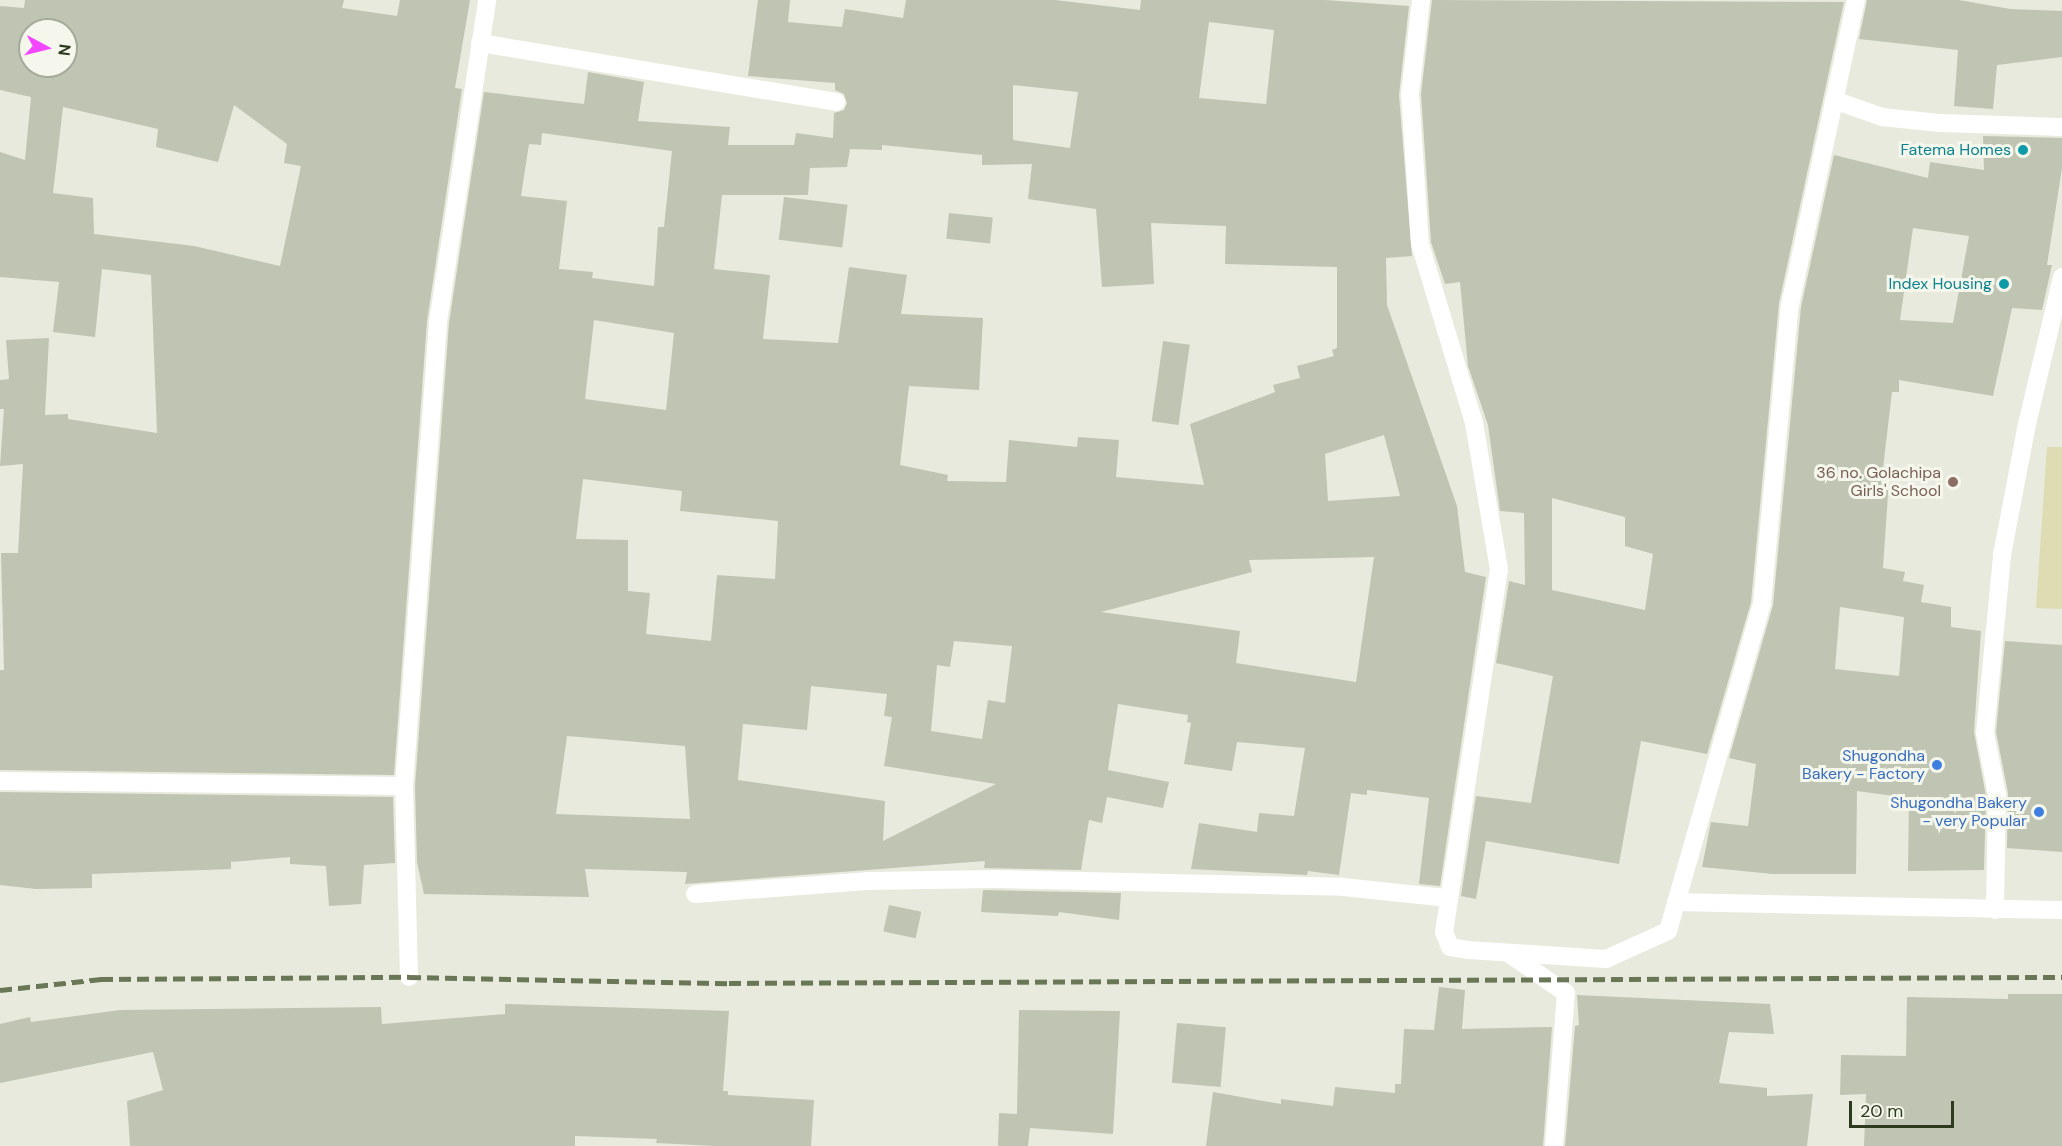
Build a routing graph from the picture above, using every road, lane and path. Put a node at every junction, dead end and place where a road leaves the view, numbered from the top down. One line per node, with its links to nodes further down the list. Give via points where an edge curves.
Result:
1 (487, 0): 4 (street)
2 (1421, 0): 12 (street, via 1410,94 1420,244 1474,423 1500,569)
3 (1856, 0): 5 (street)
4 (480, 43): 6 (street); 10 (street, via 438,322)
5 (1834, 100): 7 (street, via 1882,117 1940,123); 13 (street, via 1790,305 1762,604)
6 (836, 102)
7 (2062, 126)
8 (2062, 277): 14 (street, via 2027,424 2002,555 1985,733 1997,795)
9 (0, 781): 10 (street)
10 (404, 786): 17 (street)
11 (694, 894): 12 (street, via 867,881 996,879 1343,886)
12 (1448, 898): 16 (street, via 1444,932 1450,947)
13 (1676, 902): 14 (street); 16 (street, via 1668,931 1606,958)
14 (1995, 910): 15 (street)
15 (2062, 910)
16 (1507, 952): 18 (street, via 1566,993)
17 (410, 977)
18 (1554, 1146)

